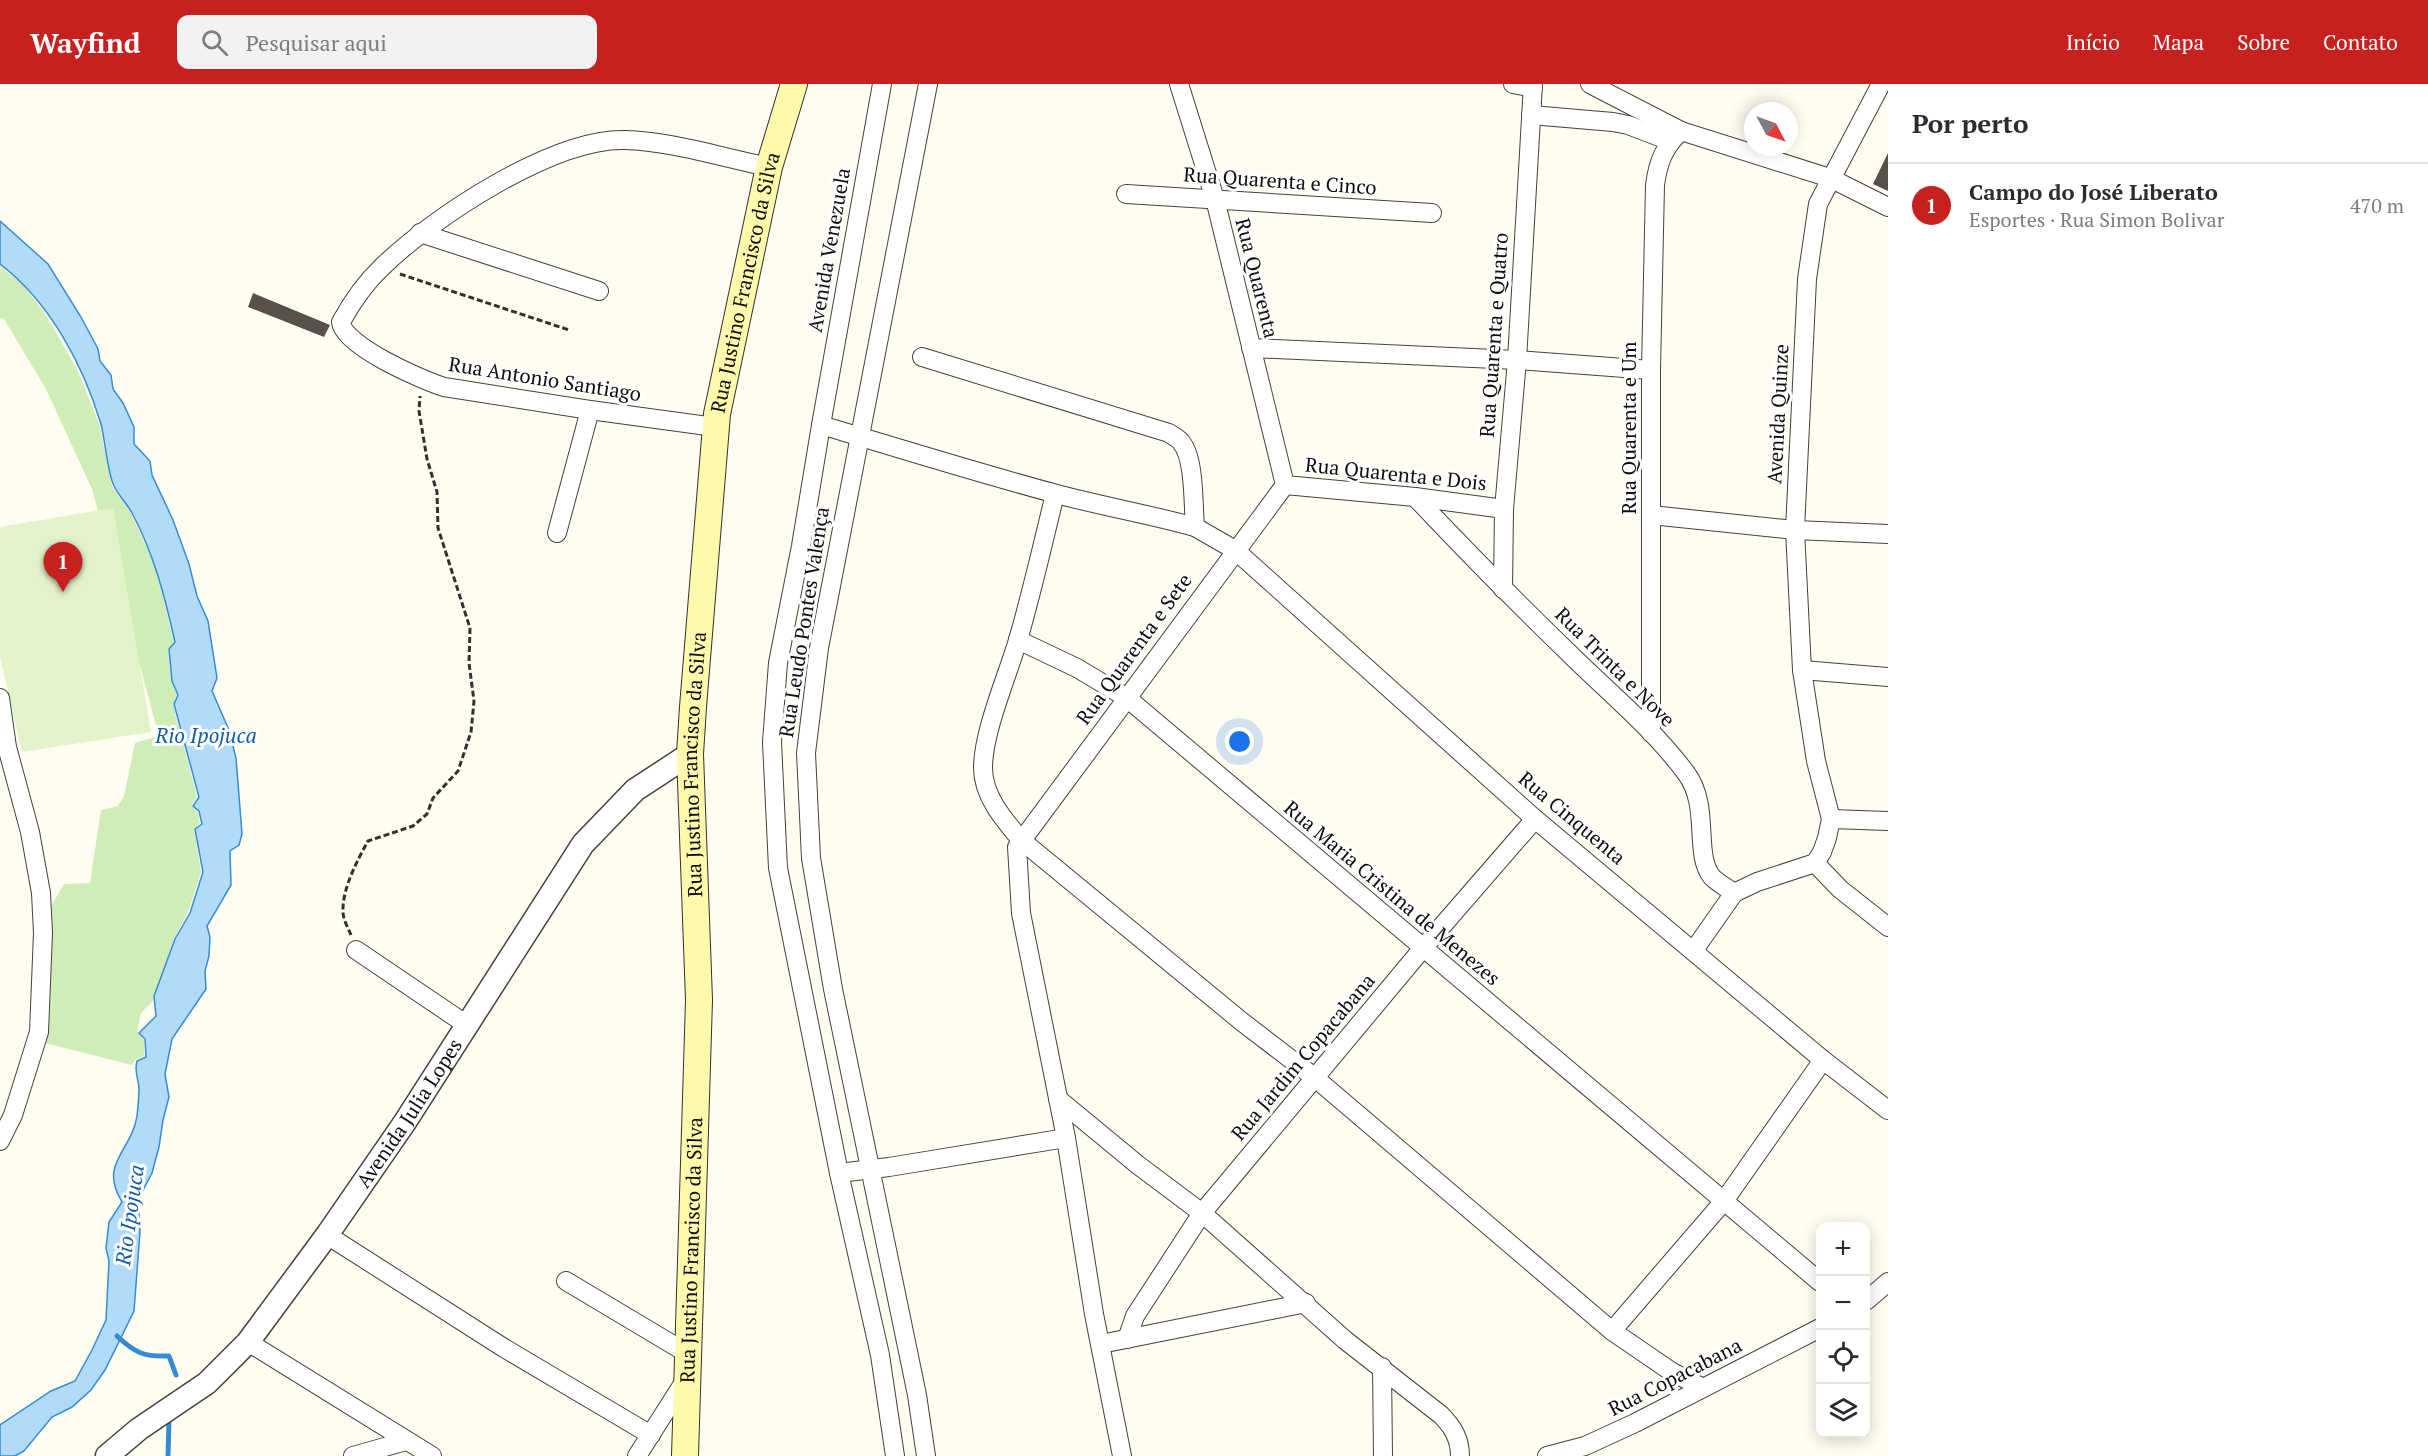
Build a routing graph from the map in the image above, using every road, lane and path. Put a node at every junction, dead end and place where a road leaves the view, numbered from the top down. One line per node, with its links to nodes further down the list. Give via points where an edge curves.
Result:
1 (794, 84): 12 (main road, Rua Justino Francisco da Silva)
2 (882, 84): 28 (street, Avenida Venezuela)
3 (928, 84): 30 (street, Rua Leudo Pontes Valença)
4 (1179, 84): 15 (street, Rua Quarenta)
5 (1513, 84): 8 (street)
6 (1590, 84): 9 (street)
7 (1881, 84): 13 (street, Avenida Quinze)
8 (1533, 86): 10 (street, Rua Quarenta e Quatro)
9 (1611, 89): 11 (street)
10 (1531, 115): 11 (street, via 1613,122); 24 (street, Rua Quarenta e Quatro)
11 (1676, 136): 13 (street); 25 (street, Rua Quarenta e Um, via 1658,166 1655,185)
12 (769, 167): 18 (street, via 660,144 601,142 522,168); 29 (main road, Rua Justino Francisco da Silva)
13 (1830, 178): 16 (street); 37 (street, Avenida Quinze, via 1818,204 1807,279)
14 (1126, 194): 15 (street, Rua Quarenta e Cinco)
15 (1215, 200): 17 (street, Rua Quarenta e Cinco); 22 (street, Rua Quarenta)
16 (1888, 207)
17 (1431, 213)
18 (420, 233): 19 (street); 20 (street)
19 (380, 268): 21 (path); 26 (street, Rua Antonio Santiago, via 345,314 341,322 345,333)
20 (599, 291)
21 (569, 330)
22 (1251, 348): 24 (street); 31 (street, Rua Quarenta)
23 (922, 357): 36 (street, via 1169,433 1180,440 1190,465)
24 (1517, 360): 25 (street); 34 (street, Rua Quarenta e Quatro)
25 (1651, 370): 35 (street, Rua Quarenta e Um)
26 (421, 379): 27 (street, Rua Antonio Santiago, via 456,389); 59 (path, via 419,411 437,492 438,528 470,628 474,701 471,732 458,771 433,798 428,814 413,826 368,841 359,858 343,913)
27 (590, 410): 29 (street, Rua Antonio Santiago); 38 (street)
28 (820, 425): 30 (street, Rua Cinquenta); 69 (street, via 778,663 772,742 778,868)
29 (716, 427): 49 (main road, Rua Justino Francisco da Silva)
30 (859, 436): 32 (street, Rua Cinquenta); 68 (street, Rua Leudo Pontes Valença, via 819,648 806,753 811,858)
31 (1285, 485): 33 (street, Rua Quarenta e Dois); 40 (street, Rua Quarenta e Sete)
32 (1055, 494): 36 (street, Rua Cinquenta); 42 (street)
33 (1415, 497): 34 (street, Rua Quarenta e Dois); 41 (street, Rua Trinta e Nove)
34 (1504, 508): 41 (street, Rua Quarenta e Quatro)
35 (1651, 515): 37 (street); 47 (street, Rua Quarenta e Um)
36 (1195, 527): 40 (street, Rua Cinquenta)
37 (1795, 530): 39 (street); 43 (street, Avenida Quinze)
38 (557, 532)
39 (1888, 534)
40 (1235, 550): 46 (street, Rua Quarenta e Sete); 51 (street, Rua Cinquenta)
41 (1503, 589): 47 (street, Rua Trinta e Nove)
42 (1018, 640): 46 (street, Rua Maria Cristina de Menezes, via 1077,668); 54 (street, via 986,745 983,770 995,807)
43 (1802, 670): 44 (street); 52 (street, Avenida Quinze, via 1816,761)
44 (1888, 677)
45 (0, 698): 48 (street)
46 (1126, 698): 54 (street, Rua Quarenta e Sete); 58 (street, Rua Maria Cristina de Menezes)
47 (1651, 733): 56 (street, Rua Trinta e Nove, via 1696,789 1706,867 1712,877)
48 (7, 747): 50 (street); 67 (street, via 30,832 40,893 43,979 39,1032 13,1115)
49 (690, 754): 61 (street, Avenida Julia Lopes, via 636,790 583,844); 83 (main road, Rua Justino Francisco da Silva, via 699,1000)
50 (0, 767)
51 (1535, 819): 58 (street, Rua Jardim Copacabana); 60 (street, Rua Cinquenta)
52 (1831, 819): 53 (street); 55 (street, via 1822,852)
53 (1888, 821)
54 (1021, 840): 63 (street); 64 (street, via 1016,856 1021,913)
55 (1815, 862): 56 (street); 57 (street, via 1840,889)
56 (1734, 893): 60 (street)
57 (1888, 927)
58 (1423, 948): 63 (street, Rua Jardim Copacabana); 70 (street, Rua Maria Cristina de Menezes)
59 (356, 950): 61 (street)
60 (1695, 950): 62 (street, Rua Cinquenta)
61 (467, 1025): 72 (street, Avenida Julia Lopes)
62 (1823, 1060): 65 (street, Rua Cinquenta); 70 (street)
63 (1314, 1077): 71 (street, Rua Jardim Copacabana); 79 (street)
64 (1058, 1099): 66 (street); 71 (street)
65 (1888, 1110)
66 (1066, 1138): 68 (street); 82 (street)
67 (0, 1141)
68 (869, 1170): 69 (street); 94 (street, Rua Leudo Pontes Valença)
69 (839, 1173): 93 (street, via 880,1355)
70 (1724, 1201): 73 (street, Rua Maria Cristina de Menezes); 79 (street)
71 (1202, 1213): 77 (street); 80 (street, Rua Jardim Copacabana, via 1135,1316)
72 (327, 1235): 81 (street, Avenida Julia Lopes); 86 (street, via 504,1348)
73 (1816, 1278)
74 (567, 1281): 83 (street)
75 (1888, 1281): 76 (street)
76 (1870, 1297)
77 (1306, 1304): 80 (street); 84 (street)
78 (1817, 1330): 85 (street, Rua Copacabana)
79 (1612, 1332): 85 (street)
80 (1128, 1339): 82 (street)
81 (248, 1342): 87 (street); 88 (street, Avenida Julia Lopes, via 207,1383)
82 (1101, 1344): 95 (street)
83 (689, 1365): 86 (street); 92 (main road, Rua Justino Francisco da Silva)
84 (1382, 1367): 96 (street); 97 (street, via 1453,1428)
85 (1703, 1389): 98 (street, Rua Copacabana, via 1586,1446)
86 (651, 1435): 91 (street)
87 (406, 1441): 89 (street); 90 (street)
88 (107, 1456)
89 (353, 1456)
90 (432, 1456)
91 (637, 1456)
92 (685, 1456)
93 (895, 1456)
94 (926, 1456)
95 (1122, 1456)
96 (1383, 1456)
97 (1460, 1456)
98 (1547, 1456)

